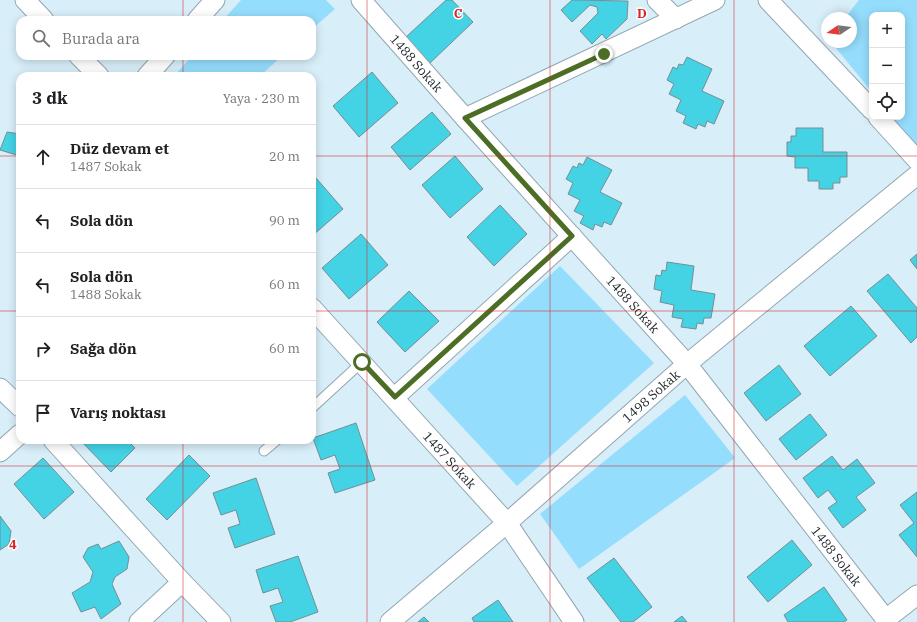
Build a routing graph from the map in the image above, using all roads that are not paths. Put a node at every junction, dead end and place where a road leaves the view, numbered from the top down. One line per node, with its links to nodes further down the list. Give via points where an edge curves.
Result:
1 (25, 0): 7 (street)
2 (216, 0): 8 (street)
3 (361, 0): 15 (street, 1488 Sokak)
4 (657, 0): 9 (street)
5 (715, 0): 9 (street)
6 (768, 0): 14 (street)
7 (40, 16)
8 (201, 16)
9 (676, 19): 15 (street)
10 (84, 60): 12 (street)
11 (161, 60): 13 (street)
12 (95, 72)
13 (151, 72)
14 (869, 107)
15 (465, 118): 19 (street, 1488 Sokak)
16 (881, 120): 17 (street)
17 (917, 160)
18 (917, 175): 22 (street, 1498 Sokak)
19 (572, 236): 22 (street, 1488 Sokak); 24 (street)
20 (316, 312): 21 (street, 1487 Sokak)
21 (362, 362): 24 (street, 1487 Sokak); 26 (lane)
22 (687, 364): 32 (street, 1498 Sokak); 35 (street, 1488 Sokak)
23 (0, 388): 25 (street)
24 (395, 397): 32 (street, 1487 Sokak)
25 (16, 403)
26 (316, 404)
27 (16, 438): 31 (street)
28 (57, 444): 33 (street)
29 (272, 444): 30 (lane)
30 (264, 451)
31 (0, 452)
32 (507, 523): 38 (street, 1498 Sokak); 39 (street, 1487 Sokak)
33 (182, 582): 36 (street); 37 (street)
34 (917, 595): 35 (street)
35 (887, 620)
36 (139, 622)
37 (221, 622)
38 (390, 622)
39 (574, 622)

